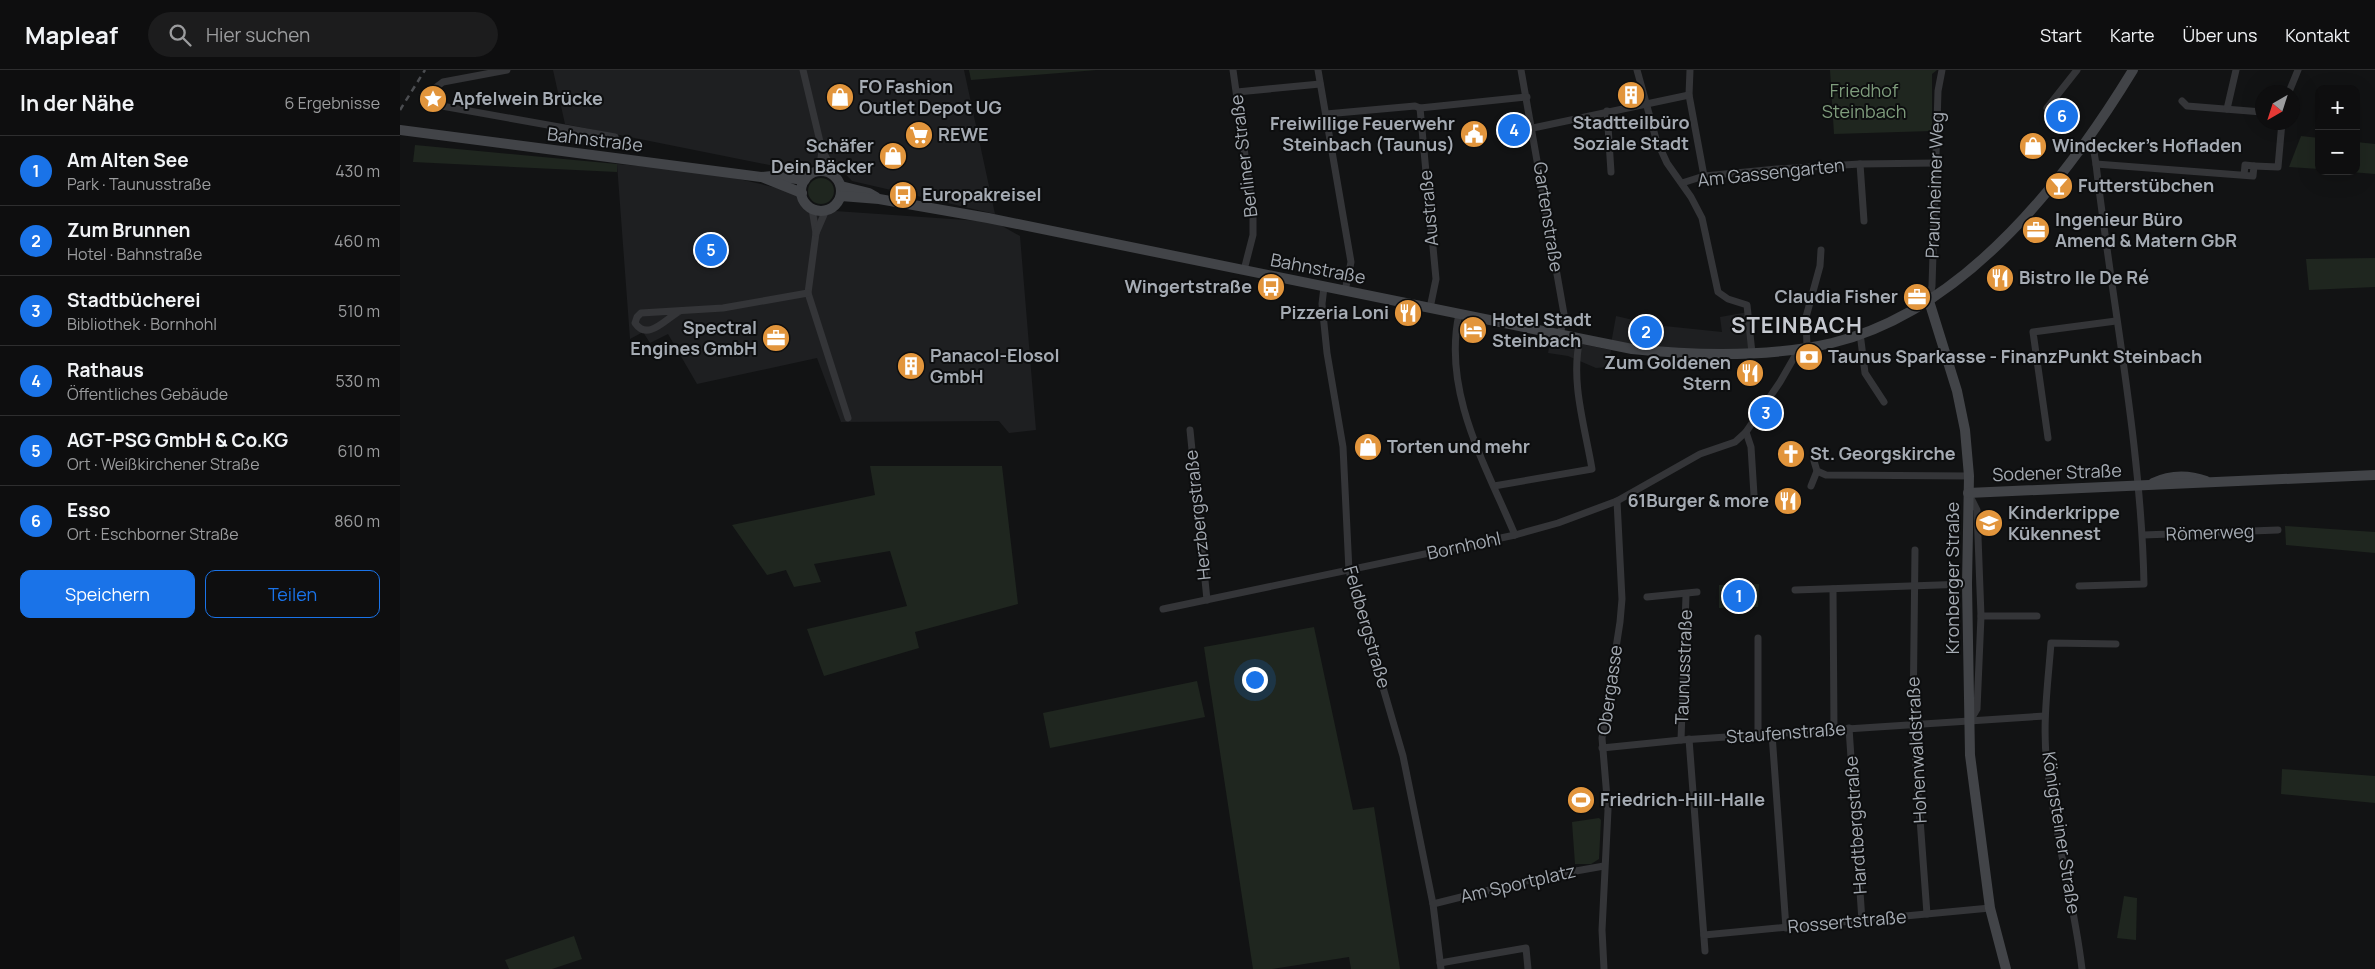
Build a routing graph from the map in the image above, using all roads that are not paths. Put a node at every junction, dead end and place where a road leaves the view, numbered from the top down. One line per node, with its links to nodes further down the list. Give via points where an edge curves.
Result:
1 (507, 70): 29 (street, Bahnstraße, via 440,83 425,103)
2 (802, 70): 34 (street, via 822,150 828,162)
3 (1233, 70): 15 (street, Berliner Straße)
4 (1318, 70): 13 (street)
5 (1521, 70): 17 (street, Gartenstraße)
6 (1637, 70): 19 (street)
7 (1690, 70): 16 (street)
8 (1942, 70): 31 (street, Praunheimer Weg, via 1938,91)
9 (2076, 70): 21 (street)
10 (2133, 70): 30 (main road, Bahnstraße)
11 (2236, 70): 22 (street)
12 (2298, 70): 14 (street)
13 (1320, 84): 15 (street); 25 (street)
14 (2292, 85)
15 (1237, 92): 47 (street, Berliner Straße, via 1253,212 1253,236)
16 (1689, 95): 19 (street); 36 (street)
17 (1527, 97): 20 (street); 26 (street, Gartenstraße)
18 (2182, 101): 22 (street, via 2187,106)
19 (1644, 103): 23 (street); 39 (street, via 1667,163)
20 (1420, 108): 25 (street); 52 (street, Austraße, via 1436,279)
21 (2047, 108)
22 (2227, 109): 24 (street)
23 (1607, 111): 26 (street); 35 (street)
24 (2255, 111)
25 (1326, 114): 49 (street, via 1351,262)
26 (1533, 128): 57 (street, Gartenstraße, via 1564,314)
27 (400, 130): 37 (main road, Bahnstraße)
28 (2281, 130): 33 (street, via 2278,168 2254,166 2253,176)
29 (615, 137)
30 (2086, 142): 33 (street, via 2094,152); 51 (main road, Bahnstraße, via 2002,239)
31 (1936, 163): 32 (street, Am Gassengarten); 51 (street, Praunheimer Weg)
32 (1860, 164): 36 (street, Am Gassengarten); 44 (street, Am Gassengarten)
33 (2096, 164): 55 (street)
34 (824, 172): 38 (main road); 40 (main road, via 834,176)
35 (1611, 172)
36 (1704, 176): 39 (street, Am Gassengarten)
37 (761, 177): 38 (main road, Bahnstraße); 41 (main road, Bahnstraße)
38 (805, 180): 41 (main road)
39 (1682, 184): 60 (street, via 1702,218 1718,292 1728,300 1747,305)
40 (841, 191): 43 (main road, via 838,203); 47 (main road, Bahnstraße, via 869,193 879,199)
41 (802, 193): 42 (main road)
42 (812, 209): 43 (main road); 45 (street)
43 (826, 210): 45 (street)
44 (1864, 221)
45 (816, 233): 50 (street)
46 (1821, 250): 59 (street, via 1820,266 1806,317)
47 (1244, 270): 48 (main road, Bahnstraße)
48 (1324, 287): 49 (main road, Bahnstraße); 80 (street, Feldbergstraße, via 1322,304 1327,353 1343,447)
49 (1345, 291): 52 (main road, Bahnstraße)
50 (808, 294): 53 (street, via 723,308); 62 (street)
51 (1929, 301): 56 (main road, Bahnstraße); 69 (main road, via 1958,391)
52 (1430, 308): 54 (main road, Bahnstraße)
53 (680, 311): 53 (street, via 642,313 636,323 646,332)
54 (1459, 314): 57 (main road, Bahnstraße); 70 (street, via 1454,336 1464,414)
55 (2116, 321): 65 (street, via 2033,332); 72 (street)
56 (1860, 333): 59 (main road, Bahnstraße); 61 (street, via 1865,373)
57 (1560, 336): 58 (main road, Bahnstraße)
58 (1580, 339): 60 (main road, Bahnstraße, via 1656,351); 70 (street, via 1576,353 1576,377 1592,469)
59 (1803, 349): 60 (main road, Bahnstraße); 64 (street, Bornhohl)
60 (1752, 353)
61 (1884, 402)
62 (848, 418)
63 (1190, 430): 89 (street, Herzbergstraße)
64 (1746, 432): 74 (street, via 1751,447); 75 (street, Bornhohl, via 1735,442 1700,454)
65 (2048, 438)
66 (1814, 461): 67 (street)
67 (1817, 471): 69 (street, via 1826,475); 71 (street)
68 (2375, 475): 72 (main road, Sodener Straße)
69 (1969, 476): 73 (main road)
70 (1494, 486): 77 (street)
71 (1811, 486)
72 (2143, 486): 73 (main road, Sodener Straße); 78 (street)
73 (1968, 493): 81 (main road, Kronberger Straße); 91 (street, Kronberger Straße, via 1977,510)
74 (1754, 495)
75 (1617, 501): 77 (street, Bornhohl); 103 (street, Obergasse, via 1622,598)
76 (2278, 530): 78 (street, Römerweg)
77 (1514, 535): 80 (street, Bornhohl)
78 (2143, 535): 83 (street, via 2144,584)
79 (1915, 550): 82 (street, Hohenwaldstraße)
80 (1349, 571): 89 (street, Bornhohl); 105 (street, Feldbergstraße, via 1397,732)
81 (1967, 584): 82 (street); 96 (main road, Kronberger Straße)
82 (1914, 586): 84 (street); 97 (street, Hohenwaldstraße)
83 (2079, 586)
84 (1833, 589): 85 (street); 99 (street)
85 (1795, 590)
86 (1697, 592): 87 (street, Taunusstraße)
87 (1686, 595): 88 (street, Taunusstraße); 102 (street, Taunusstraße)
88 (1647, 596)
89 (1207, 600): 90 (street, Bornhohl)
90 (1163, 609)
91 (1981, 616): 92 (street, Kronberger Straße); 96 (street, Kronberger Straße, via 1977,709)
92 (2037, 616)
93 (1758, 638): 101 (street)
94 (2116, 644): 95 (street, Königsteiner Straße, via 2051,643)
95 (2045, 716): 96 (street); 116 (street, Königsteiner Straße, via 2047,766)
96 (1970, 721): 97 (street, Staufenstraße); 106 (main road, Kronberger Straße, via 1970,755)
97 (1913, 724): 98 (street, Staufenstraße); 107 (street, Hohenwaldstraße)
98 (1849, 728): 99 (street, Staufenstraße); 108 (street, Hardtbergstraße)
99 (1834, 730): 100 (street, Staufenstraße)
100 (1772, 734): 101 (street, Staufenstraße); 109 (street)
101 (1758, 735): 102 (street, Staufenstraße)
102 (1685, 739): 103 (street, Staufenstraße); 110 (street, Taunusstraße)
103 (1602, 748): 104 (street, Obergasse, via 1608,810)
104 (1604, 866): 105 (street, Am Sportplatz, via 1542,877); 114 (street, Obergasse)
105 (1433, 904): 112 (street, Feldbergstraße)
106 (1990, 908): 107 (street, Rossertstraße); 115 (main road, Kronberger Straße)
107 (1927, 914): 108 (street, Rossertstraße)
108 (1862, 921): 109 (street, Rossertstraße)
109 (1786, 928): 110 (street, Rossertstraße)
110 (1704, 935): 111 (street, Taunusstraße)
111 (1704, 951)
112 (1441, 966): 113 (street, Feldbergstraße, via 1526,948)
113 (1528, 969)
114 (1604, 969)
115 (2006, 969)
116 (2082, 969)

